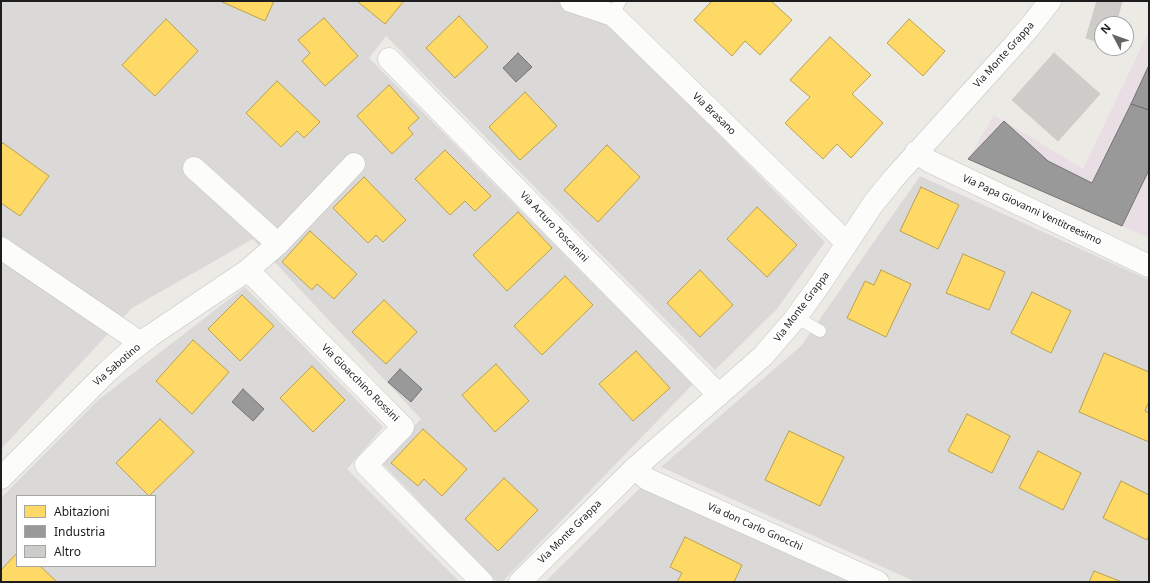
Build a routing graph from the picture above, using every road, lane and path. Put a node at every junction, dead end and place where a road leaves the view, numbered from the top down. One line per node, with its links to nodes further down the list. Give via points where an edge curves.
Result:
1 (571, 1): 3 (street, Via Brasano)
2 (1050, 1): 5 (street, Via Monte Grappa, via 1015,44)
3 (616, 8): 8 (street, Via Brasano)
4 (389, 59): 16 (street, Via Arturo Toscanini)
5 (916, 152): 8 (street, Via Monte Grappa, via 877,199); 11 (street, Via Papa Giovanni Ventitreesimo, via 929,161)
6 (354, 164): 9 (street, Via Sabotino)
7 (194, 168): 9 (street)
8 (847, 243): 13 (street, Via Monte Grappa)
9 (278, 244): 12 (street, Via Sabotino)
10 (1, 248): 15 (street)
11 (1149, 266)
12 (248, 270): 15 (street, Via Sabotino); 19 (street, Via Gioacchino Rossini, via 403,427 366,465)
13 (796, 317): 14 (lane); 16 (street, Via Monte Grappa, via 763,356)
14 (820, 331)
15 (142, 343): 18 (street, Via Sabotino, via 107,372)
16 (719, 395): 17 (street, Via Monte Grappa)
17 (635, 468): 20 (street, Via Monte Grappa); 21 (street, Via don Carlo Gnocchi, via 647,479)
18 (1, 478)
19 (482, 582)
20 (520, 582)
21 (878, 582)

